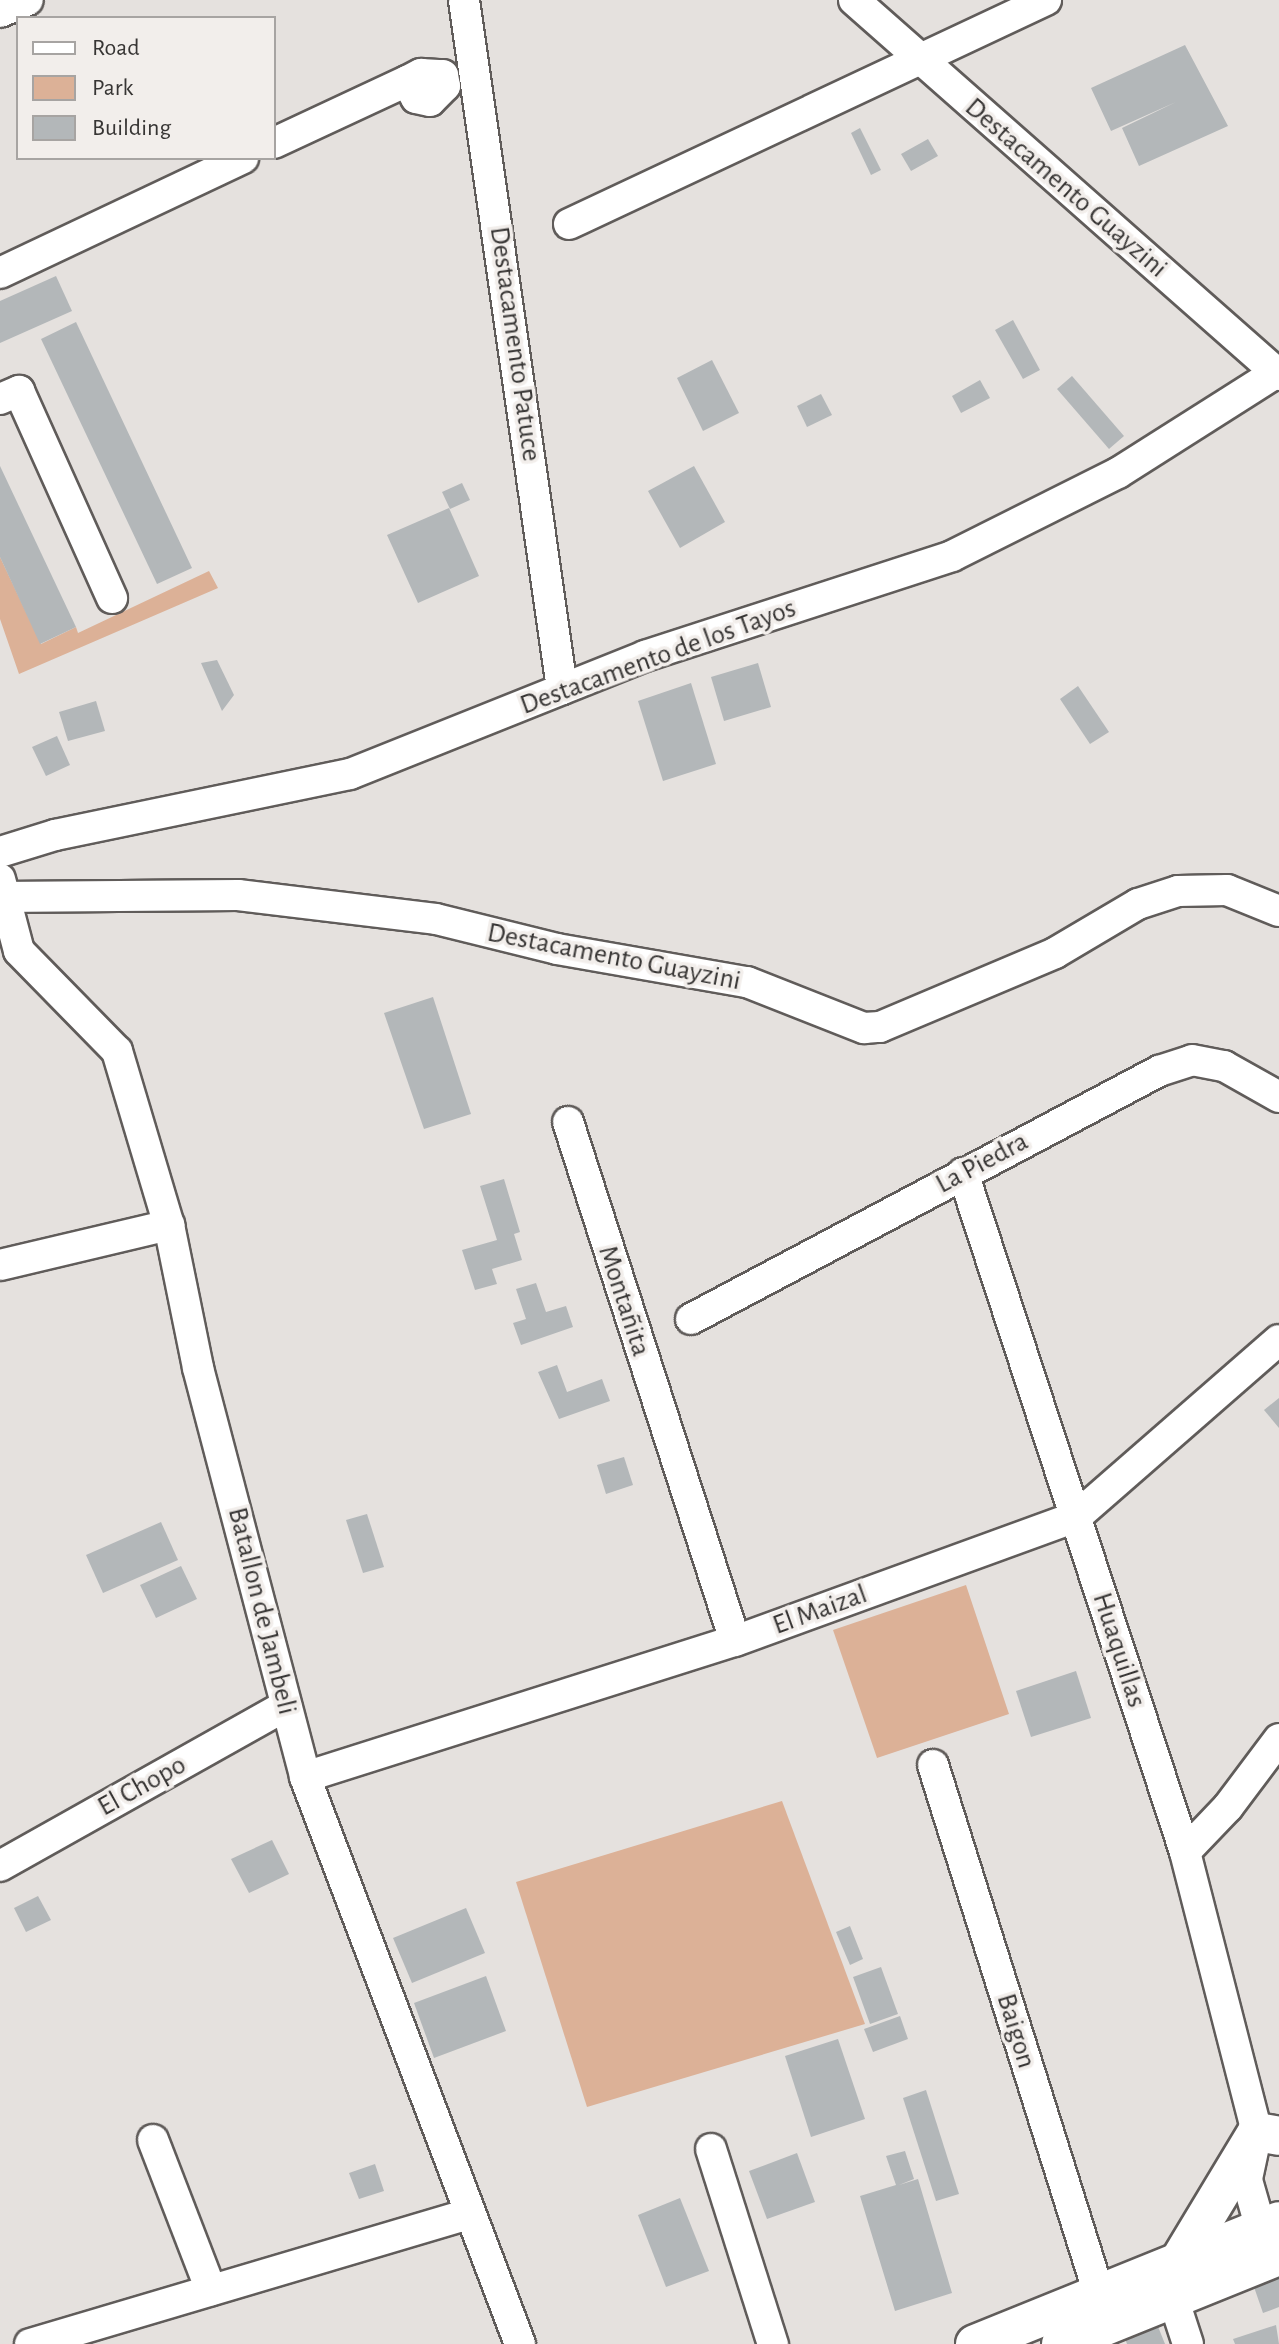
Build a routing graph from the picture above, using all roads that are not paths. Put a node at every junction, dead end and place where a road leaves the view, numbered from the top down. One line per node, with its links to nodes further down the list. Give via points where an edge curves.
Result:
1 (28, 0): 5 (street)
2 (464, 0): 15 (street, Destacamento Patuce)
3 (854, 0): 6 (street, Destacamento Guayzini)
4 (1046, 0): 6 (street)
5 (0, 12)
6 (919, 59): 10 (street); 12 (street, Destacamento Guayzini)
7 (407, 81): 8 (street)
8 (276, 142)
9 (239, 160): 11 (street)
10 (569, 224)
11 (0, 273)
12 (1278, 373): 15 (street, Destacamento de los Tayos, via 1118,473 952,556 645,656)
13 (0, 399): 14 (street, via 19,391)
14 (112, 598)
15 (562, 689): 16 (street, Destacamento de los Tayos, via 350,774 55,835)
16 (0, 852)
17 (2, 890): 18 (street, Destacamento Guayzini, via 238,895 436,919 557,949 747,982 864,1028 880,1027 1055,953 1138,904 1178,891 1227,890); 22 (street, Batallon de Jambeli, via 19,951 117,1051)
18 (1279, 911)
19 (1279, 1097): 21 (street, La Piedra, via 1224,1066 1192,1060 1159,1071)
20 (568, 1122): 27 (street, Montañita)
21 (963, 1173): 24 (street, La Piedra); 26 (street, Huaquillas)
22 (169, 1225): 23 (street); 28 (street, Batallon de Jambeli, via 198,1368 265,1611)
23 (0, 1265)
24 (691, 1319)
25 (1279, 1340): 26 (street, El Maizal)
26 (1076, 1517): 27 (street, El Maizal); 32 (street, Huaquillas)
27 (735, 1641): 31 (street, El Maizal)
28 (285, 1706): 31 (street, Batallon de Jambeli); 33 (street, El Chopo)
29 (1279, 1739): 32 (street, via 1228,1807)
30 (933, 1765): 41 (street, Baigon)
31 (305, 1777): 37 (street, Batallon de Jambeli)
32 (1185, 1852): 34 (street, Huaquillas)
33 (0, 1866)
34 (1272, 2137): 38 (street, via 1247,2180); 39 (main road)
35 (153, 2140): 40 (street)
36 (711, 2149): 44 (street)
37 (469, 2214): 40 (street); 43 (street, Batallon de Jambeli)
38 (1272, 2241): 39 (main road)
39 (1175, 2281): 41 (main road); 46 (main road); 47 (street)
40 (211, 2290): 42 (street)
41 (1100, 2297): 45 (main road)
42 (30, 2344)
43 (520, 2344)
44 (773, 2344)
45 (975, 2344)
46 (1061, 2344)
47 (1188, 2344)

